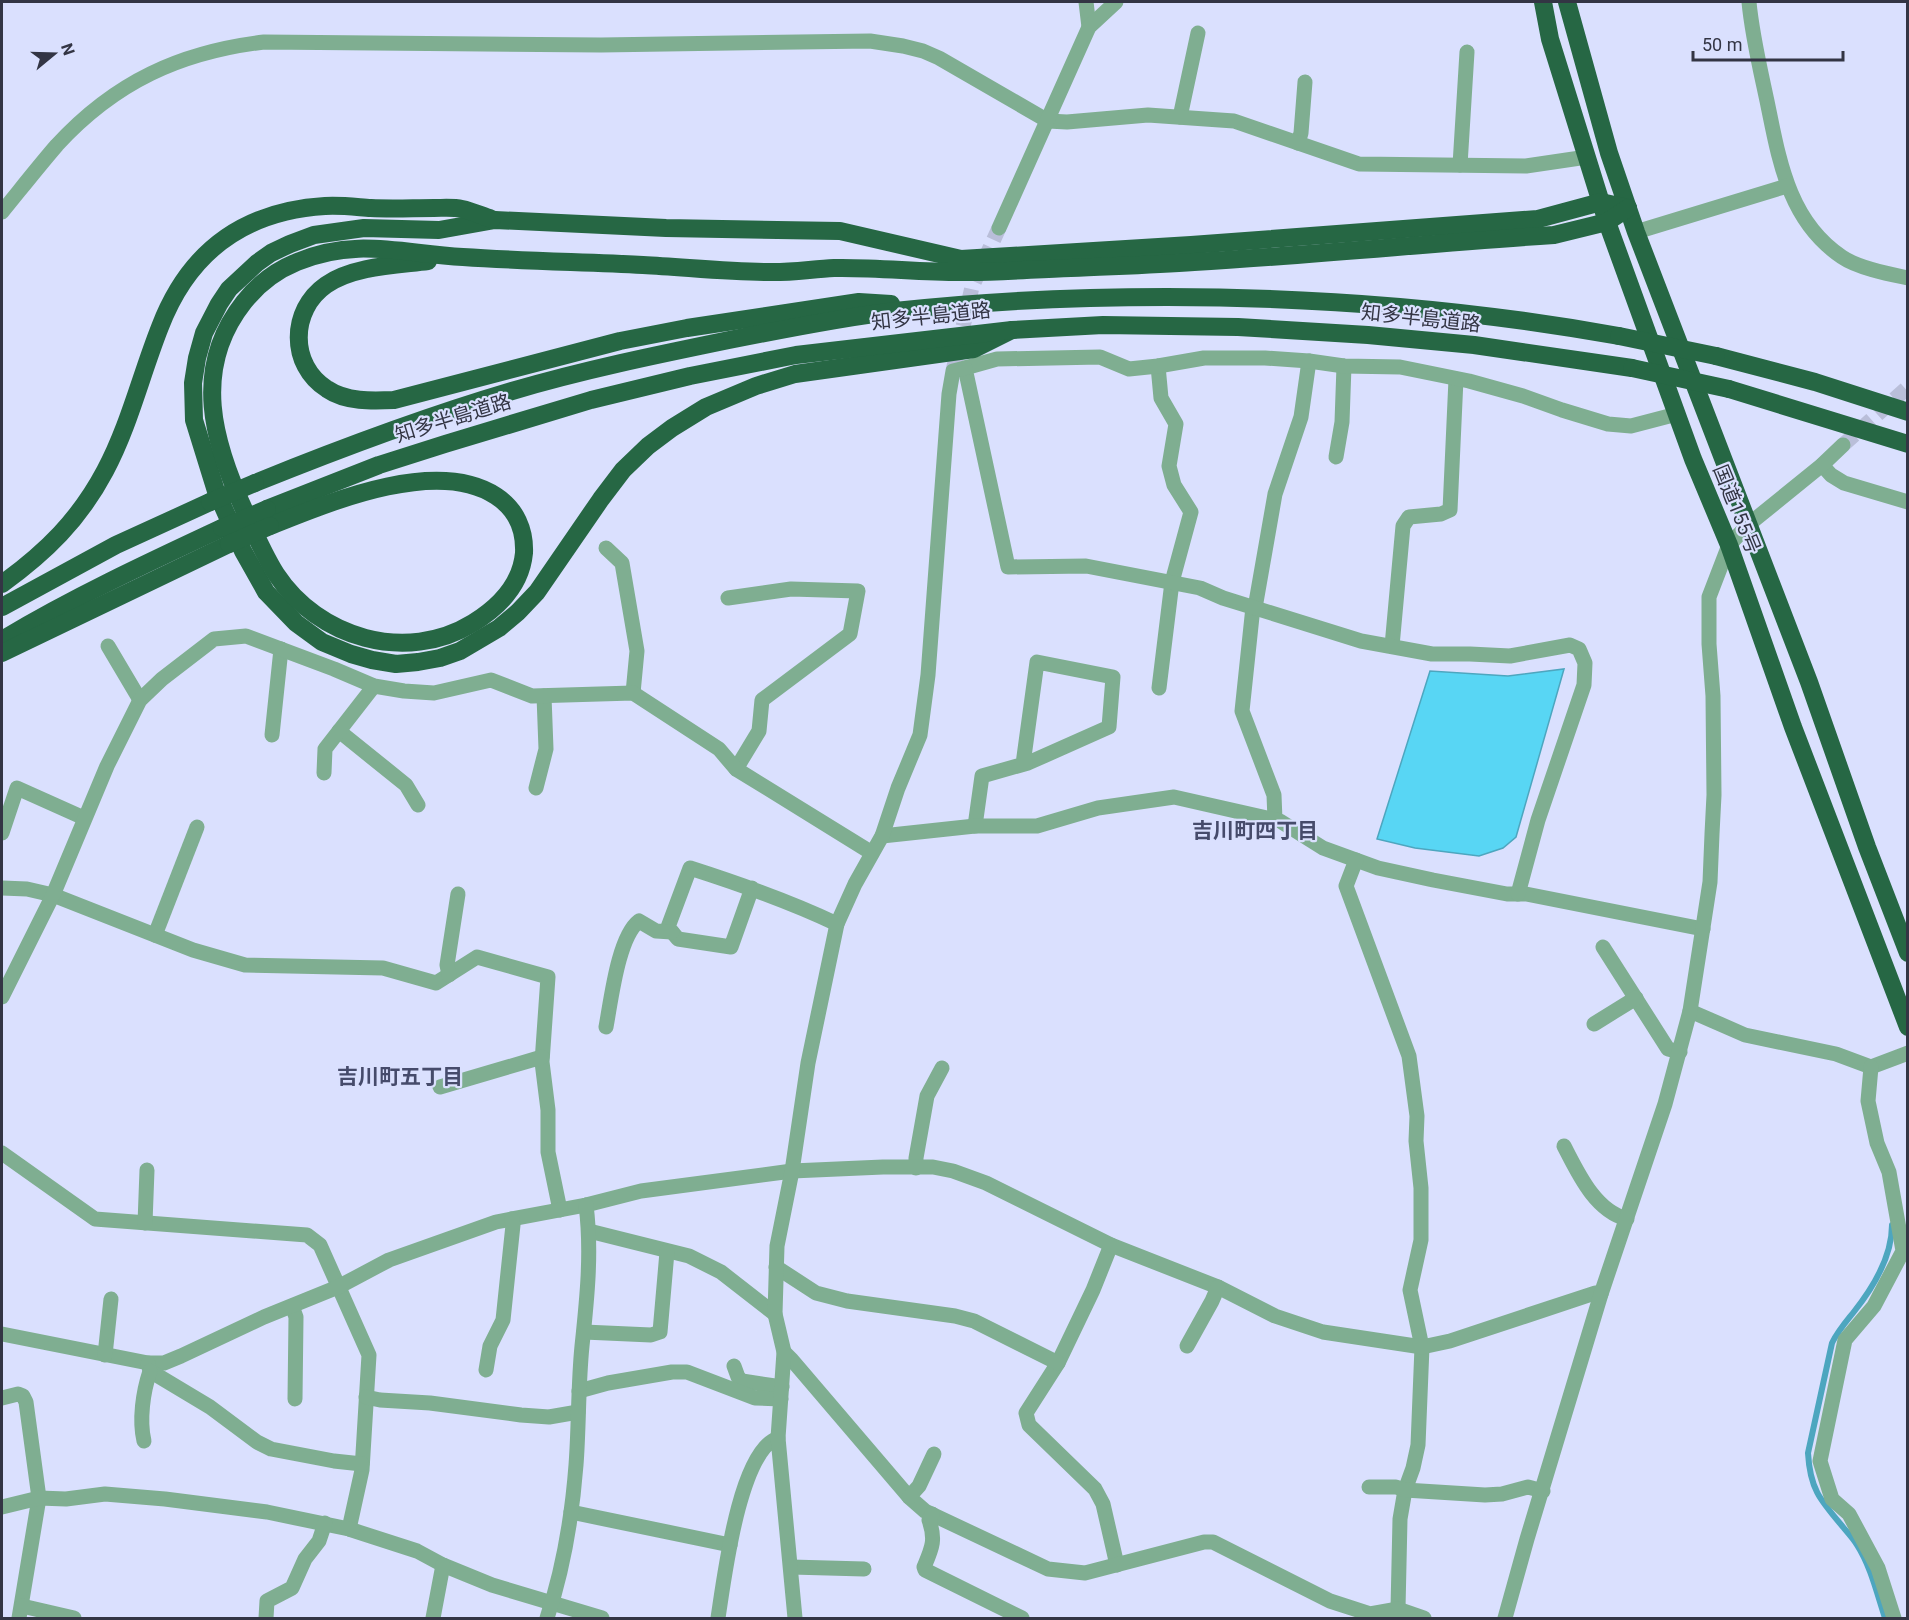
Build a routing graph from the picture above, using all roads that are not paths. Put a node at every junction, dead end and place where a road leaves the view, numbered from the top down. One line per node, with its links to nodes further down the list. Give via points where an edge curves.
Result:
1 (1086, 2): 6 (street)
2 (1116, 2): 6 (street)
3 (1543, 2): 13 (highway, 国道155号, via 1550,39)
4 (1567, 2): 17 (highway, 国道155号)
5 (1749, 2): 15 (street, via 1752,34)
6 (1089, 27): 11 (street)
7 (1198, 33): 10 (street)
8 (1467, 52): 14 (street)
9 (1305, 82): 12 (street)
10 (1180, 117): 11 (street); 12 (street, via 1234,121)
11 (1048, 121): 18 (street, via 939,58 888,43 264,42 230,46 188,58 132,83 81,122); 21 (street)
12 (1298, 143): 14 (street, via 1359,164)
13 (1587, 157): 14 (street, via 1526,166); 16 (highway, 国道155号)
14 (1460, 165)
15 (1787, 186): 22 (street); 24 (street, via 1798,209 1821,239 1843,258)
16 (1601, 202): 17 (highway); 19 (highway, via 1538,219 961,259 840,231); 20 (highway, 国道155号)
17 (1628, 208): 20 (highway); 22 (highway, 国道155号)
18 (2, 212)
19 (495, 220): 26 (highway, via 439,230 364,228 314,235 290,244 241,276 219,304 204,333 193,383 194,420 216,491 243,551 266,592 296,623 322,642 351,654 396,664 418,662 460,651 499,628 537,592 623,470 648,446 706,407 795,374 974,349); 45 (highway, via 460,208 327,206 267,216 214,245 172,298 122,435 89,498 64,531)
20 (1607, 222): 23 (highway, via 1554,235 1195,262 968,272 835,268 770,272); 33 (highway, 国道155号)
21 (999, 228)
22 (1636, 232): 40 (highway, 国道155号)
23 (457, 257): 25 (highway, via 377,267 342,277 316,293 303,313 298,336 302,362 311,375 327,390 349,398 394,400 620,341 687,328 859,302); 39 (highway, via 377,247 351,248 306,258 271,275 241,305 221,341 212,377 214,422 232,485 260,544 276,574 316,617 372,640 404,644 458,632 488,613 511,591 521,572 524,551 516,515 500,498 469,483 410,482)
24 (1908, 278)
25 (936, 307): 32 (highway, 知多半島道路, bridge, via 1105,297 1235,297 1477,314 1558,325 1716,356); 47 (highway, 知多半島道路, bridge, via 831,321 644,357 422,420 210,502 116,545)
26 (1012, 330): 34 (highway, 知多半島道路, bridge, via 1103,325 1238,327 1474,345 1632,368 1729,389); 39 (highway, 知多半島道路, via 796,355 591,400 379,465)
27 (1309, 361): 28 (street, via 1204,358); 29 (street); 48 (street, via 1302,417 1275,494)
28 (1158, 366): 30 (street, via 1129,369 1100,357 997,358); 44 (street, via 1161,398 1176,424 1169,466 1174,484 1191,512)
29 (1344, 366): 31 (street, via 1400,367); 36 (street)
30 (965, 368): 44 (street, via 1008,567 1086,566); 71 (street, via 953,370 949,394 920,735)
31 (1456, 379): 33 (street, via 1608,424 1631,426); 51 (street, via 1450,510 1408,517 1403,526)
32 (1908, 412)
33 (1677, 414): 42 (highway, 国道155号)
34 (1908, 444)
35 (1843, 445): 37 (street)
36 (1336, 457)
37 (1822, 465): 38 (street, via 1844,483); 40 (street)
38 (1908, 502)
39 (268, 517): 41 (highway, 知多半島道路, bridge)
40 (1748, 525): 42 (street); 84 (highway, 国道155号)
41 (225, 536): 49 (highway, 知多半島道路, via 129,571); 53 (highway)
42 (1729, 545): 80 (street, via 1708,597 1714,795 1710,882); 91 (highway, 国道155号, via 1793,727)
43 (606, 548): 56 (street, via 622,563 637,651)
44 (1172, 582): 48 (street); 55 (street)
45 (2, 584)
46 (728, 598): 62 (street, via 791,589 858,591 850,633 762,700 759,731)
47 (2, 607)
48 (1254, 608): 51 (street, via 1361,641); 67 (street, via 1242,711 1274,795)
49 (2, 640)
50 (108, 646): 58 (street)
51 (1392, 646): 77 (street, via 1432,654 1510,656 1570,645 1579,649 1585,663 1584,685 1538,820)
52 (281, 649): 54 (street); 58 (street, via 246,636 214,639); 60 (street)
53 (2, 653)
54 (374, 686): 57 (street, via 434,693 491,680 531,696); 59 (street)
55 (1159, 688)
56 (633, 693): 57 (street); 62 (street, via 719,749)
57 (544, 696): 64 (street, via 546,749)
58 (140, 700): 66 (street)
59 (339, 731): 63 (street, via 325,749); 65 (street, via 406,785)
60 (272, 735)
61 (1023, 764): 61 (street, via 1109,727 1113,677 1037,662); 68 (street, via 982,776)
62 (736, 769): 72 (street)
63 (324, 773)
64 (536, 788)
65 (418, 805)
66 (84, 818): 70 (street, via 17,788); 78 (street)
67 (1275, 820): 68 (street, via 1174,797 1098,808 1037,826); 73 (street, via 1323,848)
68 (975, 826): 71 (street)
69 (197, 827): 82 (street)
70 (2, 833)
71 (882, 836): 72 (street)
72 (872, 853): 79 (street)
73 (1356, 860): 77 (street, via 1433,880); 123 (street, via 1346,886 1409,1056 1421,1188 1421,1240 1410,1290)
74 (2, 888): 78 (street)
75 (752, 888): 79 (street); 81 (street, via 731,947 678,939); 81 (street, via 690,868 668,927)
76 (458, 894): 85 (street, via 447,965)
77 (1518, 894): 80 (street)
78 (52, 895): 82 (street); 86 (street)
79 (837, 924): 103 (street, via 807,1063)
80 (1703, 929): 88 (street)
81 (672, 932): 90 (street, via 656,931 639,921 633,926 616,964)
82 (155, 935): 85 (street, via 245,965 383,968 436,983)
83 (1603, 947): 87 (street)
84 (1908, 953)
85 (449, 975): 94 (street, via 477,957 548,977)
86 (2, 997)
87 (1636, 998): 89 (street); 92 (street, via 1668,1048)
88 (1690, 1011): 92 (street); 95 (street, via 1746,1035 1836,1054)
89 (1594, 1024)
90 (606, 1027)
91 (1908, 1027)
92 (1680, 1052): 108 (street)
93 (1908, 1053): 95 (street)
94 (543, 1062): 97 (street); 98 (street); 106 (street, via 548,1152)
95 (1871, 1067): 168 (street, via 1868,1101 1877,1143 1889,1172 1903,1251 1874,1306 1845,1340 1821,1461 1832,1499 1849,1514 1878,1568)
96 (942, 1068): 101 (street, via 927,1096)
97 (500, 1079)
98 (440, 1087)
99 (1564, 1146): 108 (street, via 1594,1196)
100 (2, 1153): 109 (street, via 95,1219)
101 (916, 1168): 103 (street); 111 (street, via 953,1171 986,1183)
102 (147, 1170): 109 (street)
103 (792, 1171): 105 (street, via 641,1191); 113 (street)
104 (156, 1190): 109 (street)
105 (586, 1204): 106 (street); 110 (street)
106 (560, 1210): 107 (street)
107 (512, 1219): 114 (street, via 389,1260); 129 (street, via 503,1320 490,1346)
108 (1627, 1219): 116 (street)
109 (150, 1223): 114 (street, via 307,1235 320,1245)
110 (589, 1231): 112 (street); 120 (street)
111 (1111, 1245): 115 (street); 126 (street)
112 (667, 1252): 119 (street, via 689,1256 720,1272); 120 (street, via 660,1332)
113 (776, 1267): 119 (street); 126 (street, via 816,1293 974,1321)
114 (339, 1287): 118 (street); 132 (street, via 369,1355)
115 (1218, 1287): 122 (street); 123 (street, via 1275,1316 1323,1332)
116 (1601, 1294): 123 (street); 142 (street)
117 (111, 1299): 125 (street)
118 (292, 1306): 128 (street); 134 (street, via 296,1317)
119 (775, 1314): 124 (street)
120 (584, 1332): 130 (street)
121 (2, 1334): 125 (street)
122 (1187, 1346)
123 (1422, 1347): 141 (street, via 1418,1445)
124 (784, 1352): 131 (street); 143 (street)
125 (105, 1355): 128 (street)
126 (1058, 1363): 152 (street, via 1026,1413 1029,1425 1100,1496)
127 (734, 1366): 131 (street, via 742,1382)
128 (149, 1367): 137 (street, via 143,1410); 139 (street, via 271,1449)
129 (486, 1370)
130 (579, 1391): 131 (street, via 687,1372 755,1398); 135 (street)
131 (782, 1393): 136 (street)
132 (366, 1396): 135 (street, via 521,1415 549,1417); 139 (street)
133 (2, 1398): 144 (street, via 18,1394 26,1402)
134 (295, 1399)
135 (579, 1412): 146 (street)
136 (778, 1438): 150 (street, via 767,1444 758,1457 742,1492); 153 (street)
137 (144, 1441)
138 (934, 1454): 143 (street, via 919,1486)
139 (362, 1464): 149 (street)
140 (1369, 1487): 141 (street)
141 (1405, 1490): 142 (street, via 1485,1495 1528,1487); 155 (street, via 1400,1519)
142 (1543, 1491): 167 (street)
143 (909, 1497): 147 (street)
144 (39, 1498): 145 (street); 148 (street, via 105,1494 165,1499); 157 (street)
145 (2, 1507)
146 (571, 1512): 150 (street); 156 (street)
147 (932, 1514): 152 (street, via 1048,1569 1085,1573); 165 (street, via 929,1520 933,1545 925,1570)
148 (325, 1523): 149 (street); 160 (street, via 292,1588 267,1601)
149 (349, 1528): 151 (street, via 417,1551)
150 (730, 1545): 163 (street)
151 (443, 1565): 156 (street); 161 (street)
152 (1117, 1565): 158 (street, via 1212,1542 1330,1601)
153 (790, 1567): 154 (street); 164 (street)
154 (864, 1569)
155 (1398, 1609): 158 (street); 166 (street)
156 (549, 1611): 162 (street)
157 (21, 1612): 159 (street)
158 (1376, 1616)
159 (74, 1618)
160 (266, 1618)
161 (433, 1618)
162 (602, 1618)
163 (718, 1618)
164 (795, 1618)
165 (1022, 1618)
166 (1424, 1618)
167 (1505, 1618)
168 (1894, 1618)

